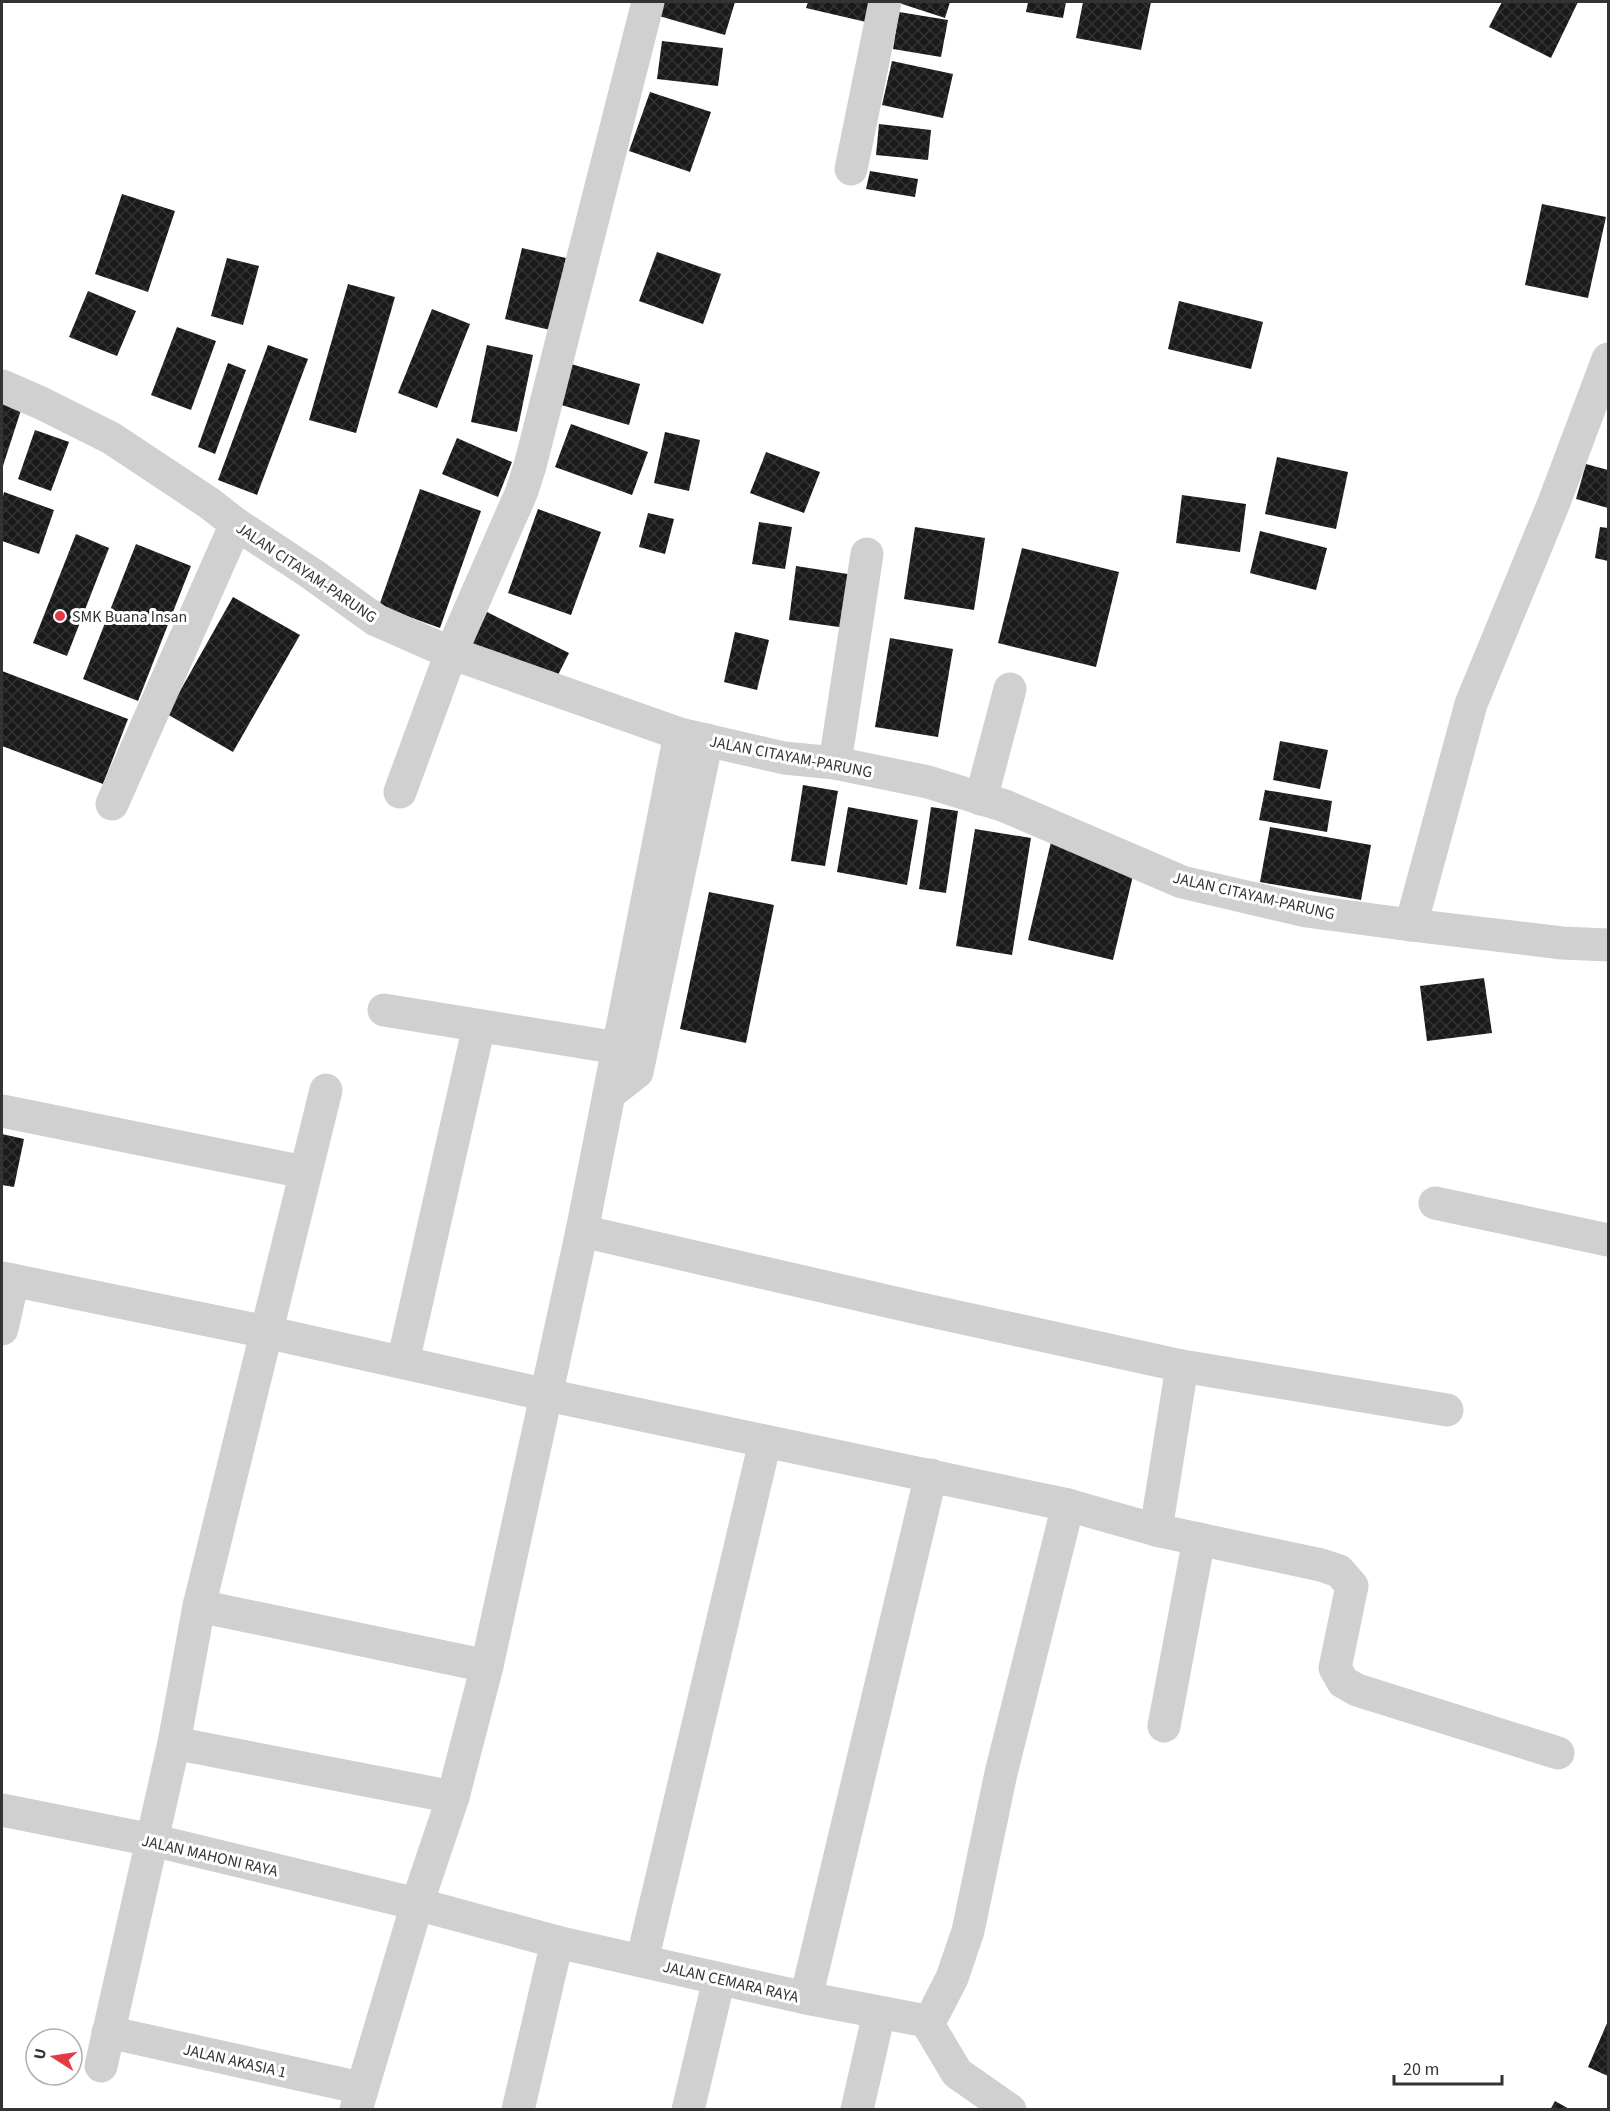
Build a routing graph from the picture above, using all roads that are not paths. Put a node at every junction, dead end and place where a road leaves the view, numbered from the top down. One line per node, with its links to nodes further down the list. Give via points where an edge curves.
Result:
1 (648, 2): 8 (street, via 530,466)
2 (885, 2): 3 (street)
3 (851, 169)
4 (1608, 359): 15 (street, via 1471,704)
5 (2, 386): 6 (street, JALAN CITAYAM-PARUNG, via 111,438)
6 (236, 524): 8 (street, JALAN CITAYAM-PARUNG, via 376,620); 14 (street)
7 (867, 554): 11 (street)
8 (451, 653): 10 (street, JALAN CITAYAM-PARUNG); 12 (street)
9 (1010, 689): 13 (street)
10 (693, 737): 11 (street, JALAN CITAYAM-PARUNG, via 784,758); 19 (street); 21 (street, via 637,1072)
11 (835, 763): 13 (street, JALAN CITAYAM-PARUNG, via 928,782)
12 (400, 792)
13 (981, 799): 15 (street, JALAN CITAYAM-PARUNG, via 1077,835 1182,882 1306,911)
14 (112, 804)
15 (1411, 926): 16 (street, JALAN CITAYAM-PARUNG)
16 (1608, 945)
17 (384, 1011): 18 (street)
18 (479, 1026): 19 (street); 30 (street)
19 (618, 1048): 21 (street)
20 (326, 1090): 23 (street)
21 (609, 1094): 25 (street)
22 (2, 1112): 23 (street)
23 (304, 1172): 29 (street)
24 (1435, 1203): 26 (street)
25 (582, 1231): 31 (street); 32 (street)
26 (1608, 1240)
27 (7, 1279): 28 (street); 29 (street)
28 (2, 1329)
29 (266, 1332): 30 (street); 39 (street)
30 (403, 1362): 32 (street)
31 (1182, 1366): 33 (street); 37 (street)
32 (547, 1395): 34 (street); 40 (street)
33 (1447, 1410)
34 (765, 1442): 35 (street); 49 (street)
35 (930, 1475): 36 (street); 51 (street)
36 (1068, 1505): 37 (street); 53 (street, via 1001,1773 968,1931 952,1978)
37 (1156, 1530): 38 (street)
38 (1199, 1539): 41 (street); 43 (street, via 1339,1571 1352,1586 1335,1668 1343,1682 1357,1690)
39 (199, 1606): 40 (street); 42 (street)
40 (487, 1666): 44 (street)
41 (1164, 1726)
42 (174, 1743): 44 (street); 46 (street)
43 (1558, 1753)
44 (453, 1797): 47 (street)
45 (2, 1810): 46 (street, JALAN MAHONI RAYA)
46 (152, 1840): 47 (street, JALAN MAHONI RAYA); 54 (street)
47 (417, 1904): 48 (street, JALAN CEMARA RAYA); 56 (street)
48 (557, 1942): 49 (street, JALAN CEMARA RAYA); 57 (street)
49 (642, 1960): 50 (street, JALAN CEMARA RAYA)
50 (719, 1979): 51 (street, JALAN CEMARA RAYA); 58 (street)
51 (806, 1998): 52 (street, JALAN CEMARA RAYA)
52 (879, 2013): 53 (street, JALAN CEMARA RAYA); 59 (street)
53 (926, 2021): 60 (street, via 957,2073)
54 (108, 2032): 55 (street); 56 (street, JALAN AKASIA 1)
55 (101, 2066)
56 (358, 2099)
57 (518, 2109)
58 (688, 2109)
59 (857, 2109)
60 (1010, 2109)

